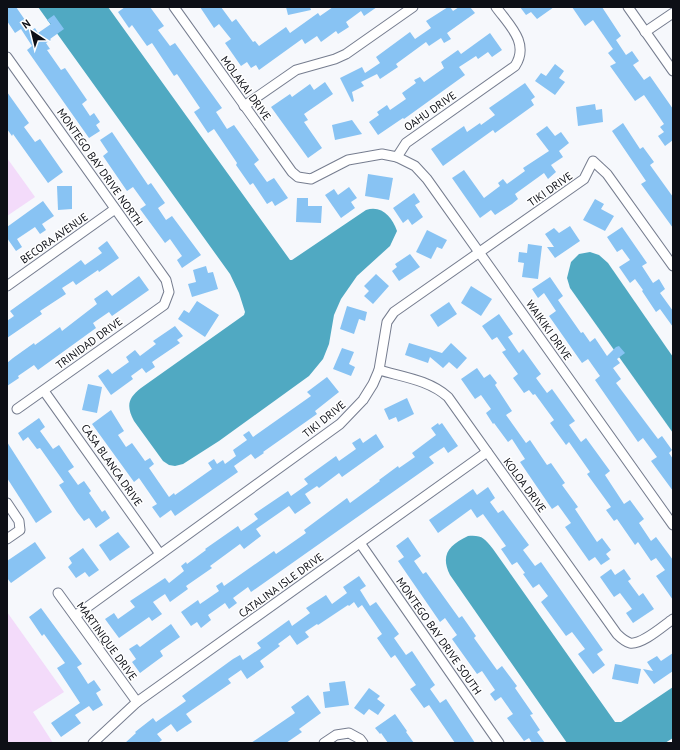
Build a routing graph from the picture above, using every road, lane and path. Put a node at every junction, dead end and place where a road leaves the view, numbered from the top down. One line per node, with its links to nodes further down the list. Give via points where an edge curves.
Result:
1 (174, 7): 9 (street, MOLAKAI DRIVE)
2 (413, 7): 9 (street, via 346,54 296,70)
3 (496, 7): 10 (street, OAHU DRIVE, via 520,45 520,57 515,66 406,143)
4 (628, 7): 6 (street)
5 (673, 13): 6 (street)
6 (645, 32): 8 (street)
7 (7, 57): 11 (street, MONTEGO BAY DRIVE NORTH)
8 (673, 71)
9 (244, 106): 10 (street, MOLAKAI DRIVE, via 298,177 311,179 348,160 382,154)
10 (397, 157): 12 (street, WAIKIKI DRIVE, via 415,166 427,179)
11 (115, 209): 14 (street, BECORA AVENUE); 15 (street, MONTEGO BAY DRIVE NORTH, via 166,280)
12 (480, 253): 13 (street, TIKI DRIVE, via 584,179 593,161 607,174); 16 (street, TIKI DRIVE, via 394,312 387,322); 21 (street, WAIKIKI DRIVE)
13 (673, 266)
14 (7, 286)
15 (169, 292): 17 (street, TRINIDAD DRIVE, via 164,305)
16 (379, 370): 19 (street, KOLOA DRIVE, via 440,390); 24 (street, TIKI DRIVE, via 363,400 340,424)
17 (44, 391): 18 (street, TRINIDAD DRIVE); 24 (street, CASA BLANCA DRIVE)
18 (17, 409)
19 (487, 452): 23 (street, CATALINA ISLE DRIVE); 27 (street, KOLOA DRIVE, via 623,640 638,642)
20 (7, 503): 22 (street, via 19,521 20,530)
21 (673, 525)
22 (7, 539)
23 (360, 543): 28 (street, CATALINA ISLE DRIVE); 32 (street, MONTEGO BAY DRIVE SOUTH)
24 (160, 554): 26 (street, TIKI DRIVE)
25 (58, 593): 26 (street, MARTINIQUE DRIVE)
26 (75, 616): 28 (street, MARTINIQUE DRIVE)
27 (673, 619)
28 (137, 702): 29 (street, CATALINA ISLE DRIVE)
29 (93, 743)
30 (324, 743): 31 (street, via 336,735 349,732)
31 (363, 743)
32 (499, 743)

